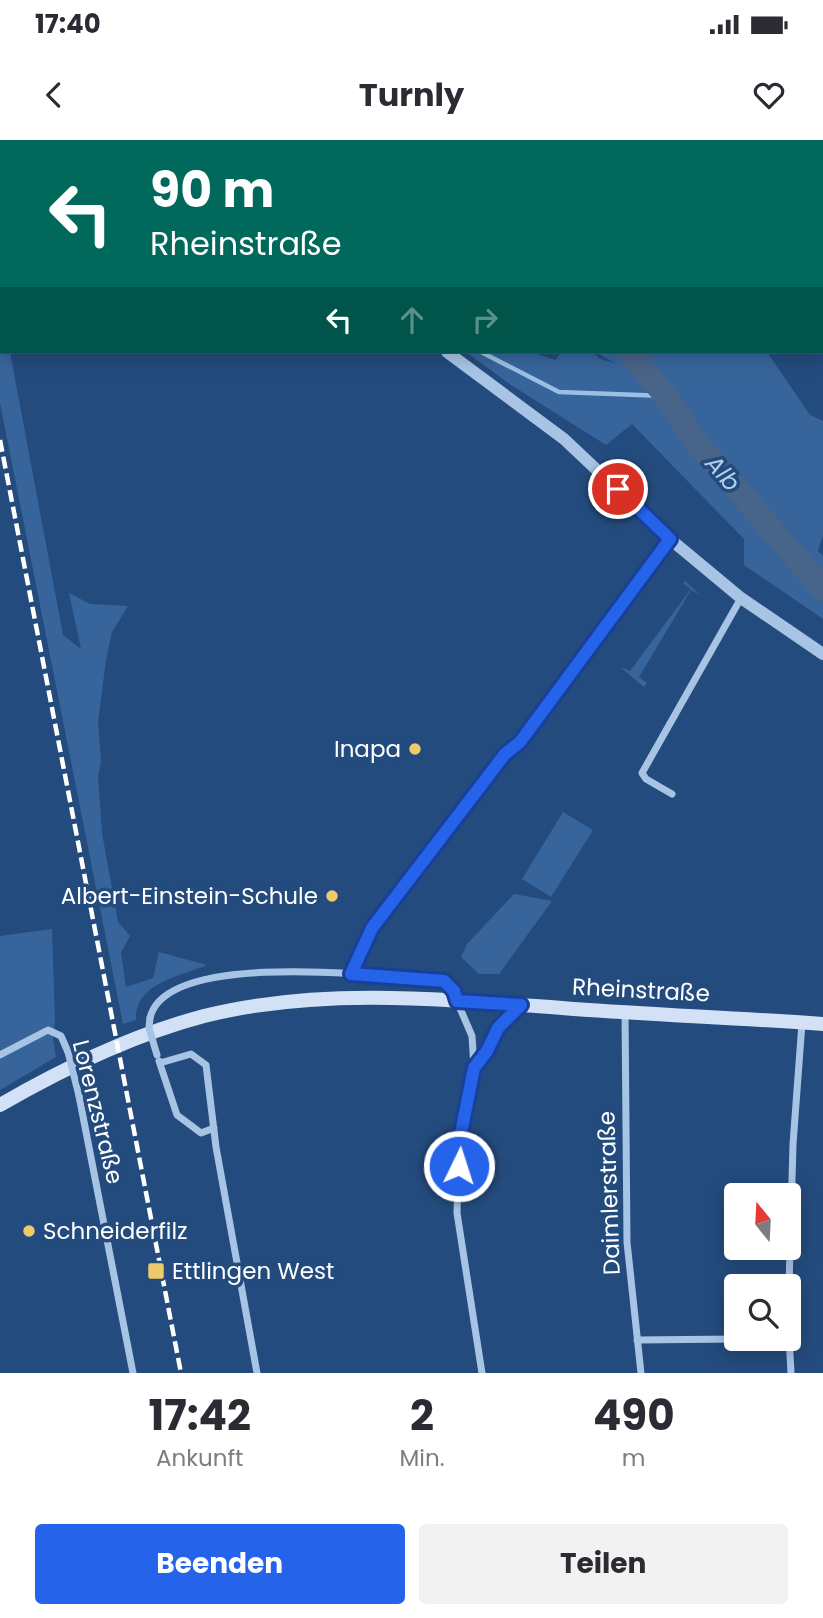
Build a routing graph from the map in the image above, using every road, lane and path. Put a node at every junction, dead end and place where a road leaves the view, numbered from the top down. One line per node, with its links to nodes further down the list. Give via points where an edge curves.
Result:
1 (450, 354): 2 (street, via 564,439)
2 (670, 539): 3 (street); 6 (street, via 520,742 505,754 372,928)
3 (741, 598): 4 (street); 5 (street, via 642,773)
4 (823, 654)
5 (672, 794)
6 (351, 974): 7 (street, via 444,981); 15 (street, bridge, via 240,972 202,978 156,1006 149,1028)
7 (457, 1001): 8 (main road, Rheinstraße); 16 (street, via 470,1027); 17 (main road, Rheinstraße, via 349,998 204,1017 99,1053)
8 (521, 1005): 9 (main road, Rheinstraße); 16 (street, via 498,1028)
9 (625, 1011): 10 (main road, Rheinstraße); 21 (street, Daimlerstraße, via 626,1242)
10 (802, 1023): 11 (main road, Rheinstraße); 19 (street)
11 (823, 1024)
12 (0, 1045): 13 (street)
13 (13, 1047): 14 (street, Lorenzstraße); 23 (street, Lorenzstraße, bridge, via 48,1030 61,1036 68,1052)
14 (0, 1055)
15 (158, 1059): 18 (street, via 177,1115 201,1133); 18 (street, via 191,1054 206,1065)
16 (474, 1068): 25 (street, via 459,1143 457,1213)
17 (0, 1105)
18 (214, 1128): 24 (street)
19 (789, 1274)
20 (724, 1339): 21 (street)
21 (637, 1340): 26 (street, Daimlerstraße)
22 (790, 1351): 27 (street)
23 (133, 1373)
24 (257, 1373)
25 (482, 1373)
26 (641, 1373)
27 (791, 1373)

